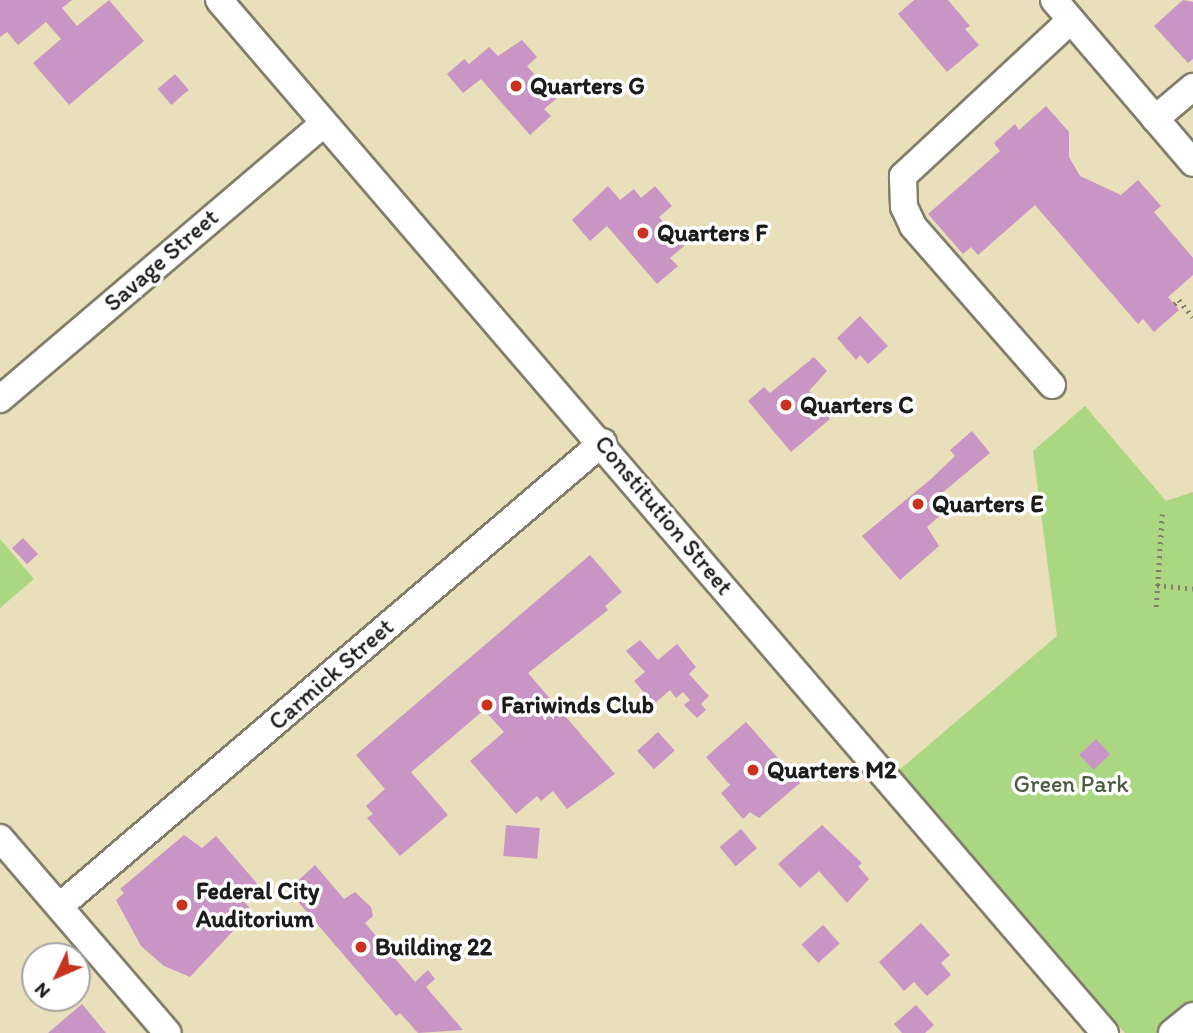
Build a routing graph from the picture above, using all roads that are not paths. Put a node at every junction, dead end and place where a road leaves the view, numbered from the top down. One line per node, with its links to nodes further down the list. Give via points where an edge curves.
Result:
1 (219, 0): 5 (street, Constitution Street)
2 (1063, 10): 4 (street); 7 (street, via 903,176 904,206 913,226)
3 (1193, 87): 4 (street)
4 (1156, 119): 6 (street)
5 (323, 124): 8 (street, Savage Street); 9 (street, Constitution Street)
6 (1190, 153)
7 (1052, 384)
8 (1, 398)
9 (603, 442): 11 (street, Carmick Street); 14 (street, Constitution Street)
10 (0, 838): 11 (street)
11 (60, 906): 13 (street)
12 (1193, 1016): 15 (street)
13 (168, 1033)
14 (1105, 1033)
15 (1172, 1033)

